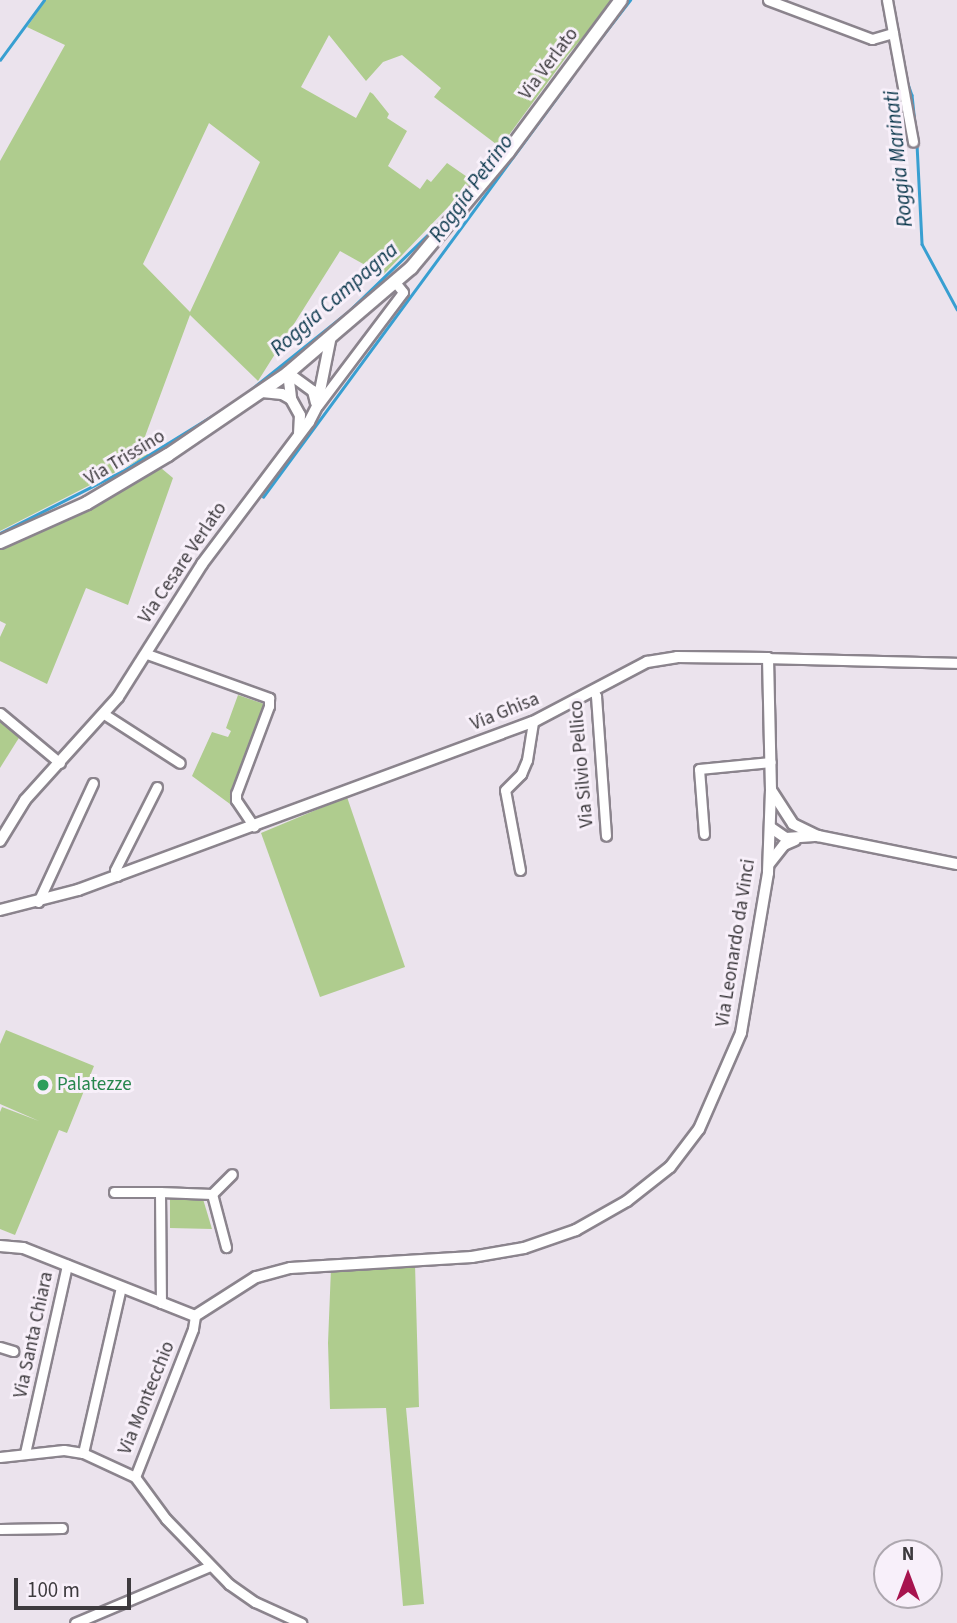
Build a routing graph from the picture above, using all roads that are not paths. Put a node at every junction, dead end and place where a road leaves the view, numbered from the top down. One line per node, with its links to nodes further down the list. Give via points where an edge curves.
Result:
1 (621, 0): 6 (main road, Via Verlato, via 454,220)
2 (768, 0): 4 (street, via 872,38)
3 (887, 0): 4 (street)
4 (893, 33): 5 (street)
5 (914, 142)
6 (394, 282): 7 (main road); 11 (street, Via Cesare Verlato, via 403,292)
7 (331, 337): 8 (main road); 11 (street, Via Cesare Verlato)
8 (288, 373): 9 (main road); 10 (street); 11 (street, via 313,391)
9 (262, 392): 10 (street); 13 (main road, Via Trissino, via 87,503)
10 (291, 399): 12 (street, via 300,415)
11 (317, 406): 12 (street, Via Cesare Verlato)
12 (298, 436): 14 (street, Via Cesare Verlato, via 185,589)
13 (0, 542)
14 (146, 654): 19 (street, Via Cesare Verlato); 28 (street, via 269,698 236,794)
15 (768, 658): 16 (street, Via Ghisa); 17 (street, Via Ghisa, via 661,658); 21 (street, Via Leonardo da Vinci)
16 (957, 663)
17 (593, 690): 20 (street, Via Ghisa); 31 (street, Via Silvio Pellico)
18 (0, 713): 22 (street)
19 (104, 715): 22 (street, Via Cesare Verlato); 23 (street)
20 (533, 722): 28 (street, Via Ghisa); 37 (street, via 527,760 505,790)
21 (771, 762): 26 (street, Via Leonardo da Vinci); 30 (street, via 699,769)
22 (60, 763): 34 (street, Via Cesare Verlato, via 25,800)
23 (180, 763)
24 (93, 783): 39 (street)
25 (157, 787): 38 (street, via 115,870)
26 (771, 790): 27 (street); 29 (street, Via Leonardo da Vinci)
27 (793, 824): 29 (street); 32 (street)
28 (254, 827): 38 (street, Via Ghisa)
29 (770, 827): 33 (street); 36 (street, Via Leonardo da Vinci)
30 (705, 834)
31 (606, 836)
32 (818, 836): 33 (street); 35 (street)
33 (796, 839): 36 (street, via 784,845)
34 (0, 841)
35 (957, 864)
36 (768, 866): 50 (street, Via Leonardo da Vinci, via 741,1033 699,1129 670,1167 627,1201 576,1230 524,1248 472,1257 290,1268 256,1277)
37 (520, 870)
38 (117, 876): 39 (street, Via Ghisa)
39 (38, 902): 40 (street, Via Ghisa)
40 (0, 910)
41 (232, 1174): 44 (street)
42 (114, 1192): 43 (street)
43 (160, 1192): 44 (street); 49 (street)
44 (212, 1194): 46 (street)
45 (0, 1246): 47 (street, via 23,1248)
46 (226, 1247)
47 (67, 1265): 48 (street); 53 (street, Via Santa Chiara)
48 (121, 1287): 49 (street); 54 (street)
49 (160, 1303): 50 (street)
50 (195, 1316): 56 (street, Via Montecchio)
51 (0, 1347): 52 (street)
52 (13, 1351)
53 (25, 1454): 54 (street, via 64,1450); 55 (street)
54 (83, 1454): 56 (street)
55 (0, 1457)
56 (135, 1477): 59 (street, Via Montecchio)
57 (62, 1528): 58 (street)
58 (0, 1529)
59 (210, 1566): 60 (street); 61 (street, Via Montecchio, via 255,1602)
60 (75, 1623)
61 (301, 1623)

